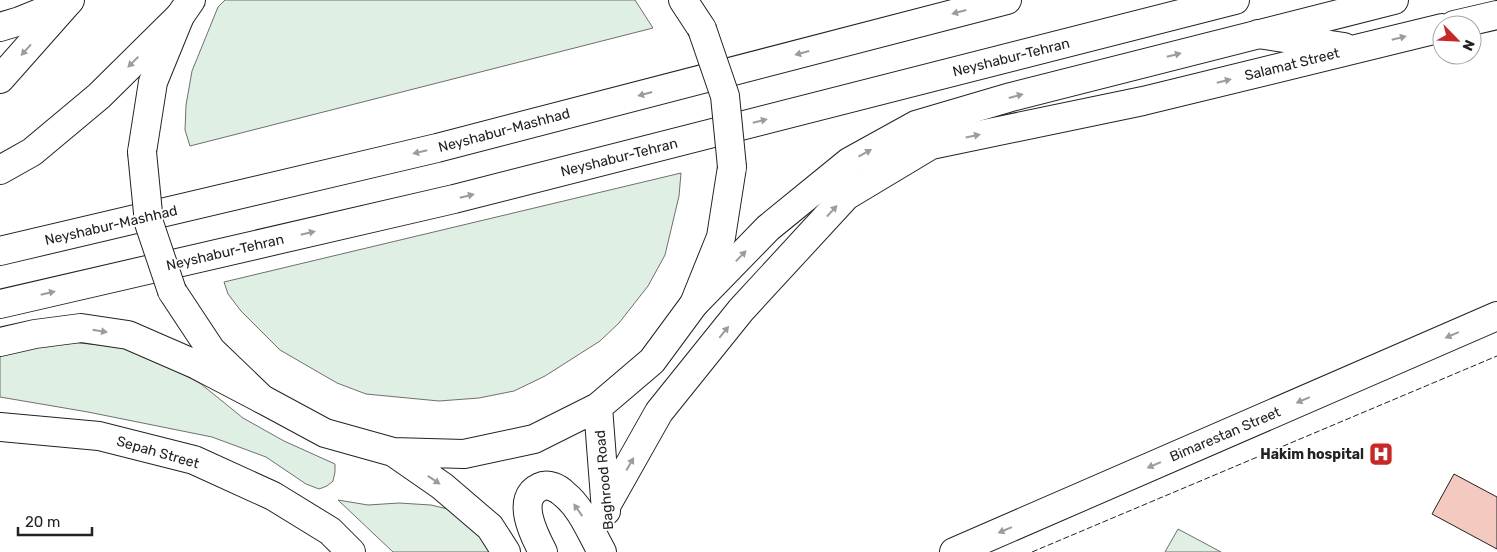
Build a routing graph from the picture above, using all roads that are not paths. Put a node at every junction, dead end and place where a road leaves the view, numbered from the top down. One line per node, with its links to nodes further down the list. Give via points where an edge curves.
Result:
1 (70, 0): 9 (main road); 13 (main road, one-way to 13)
2 (683, 0): 17 (main road, bridge, via 702,29 725,96 732,167 721,238)
3 (1006, 0): 15 (main road, Neyshabur-Mashhad, one-way to 15, via 436,148)
4 (1235, 0): 16 (main road, Neyshabur-Tehran, one-way to 4, via 454,199)
5 (1394, 0): 11 (main road)
6 (186, 8): 14 (main road, one-way to 14, via 99,96 32,152); 20 (main road, bridge, via 153,82 142,152 149,223 172,291 211,350)
7 (1497, 15): 8 (main road)
8 (1482, 18)
9 (0, 27)
10 (1432, 30): 12 (main road, Salamat Street, one-way to 10)
11 (1256, 34): 12 (main road); 17 (main road, one-way to 11, via 768,228 849,162 916,125 1021,94)
12 (1357, 48): 24 (main road, Salamat Street, one-way to 12, via 659,412 741,310 846,196 931,145 1143,102)
13 (0, 79)
14 (0, 170)
15 (0, 251)
16 (0, 304)
17 (694, 304): 21 (main road, via 652,361)
18 (1497, 316): 30 (main road, Bimarestan Street, one-way to 30)
19 (0, 342): 20 (main road, one-way to 20, via 81,328 128,335 197,365)
20 (262, 399): 23 (main road, via 325,434)
21 (598, 407): 23 (main road, via 534,439 464,454); 24 (main road, Baghrood Road)
22 (0, 427): 25 (main road, Sepah Street, via 99,436 194,460 273,496 330,531)
23 (393, 452): 26 (main road, one-way to 26, via 442,486 490,527)
24 (606, 506): 29 (main road, Baghrood Road)
25 (351, 552)
26 (506, 552)
27 (543, 552): 28 (main road, one-way to 27, via 574,504 553,486 541,486 527,501 528,517)
28 (602, 552)
29 (611, 552)
30 (954, 552)

